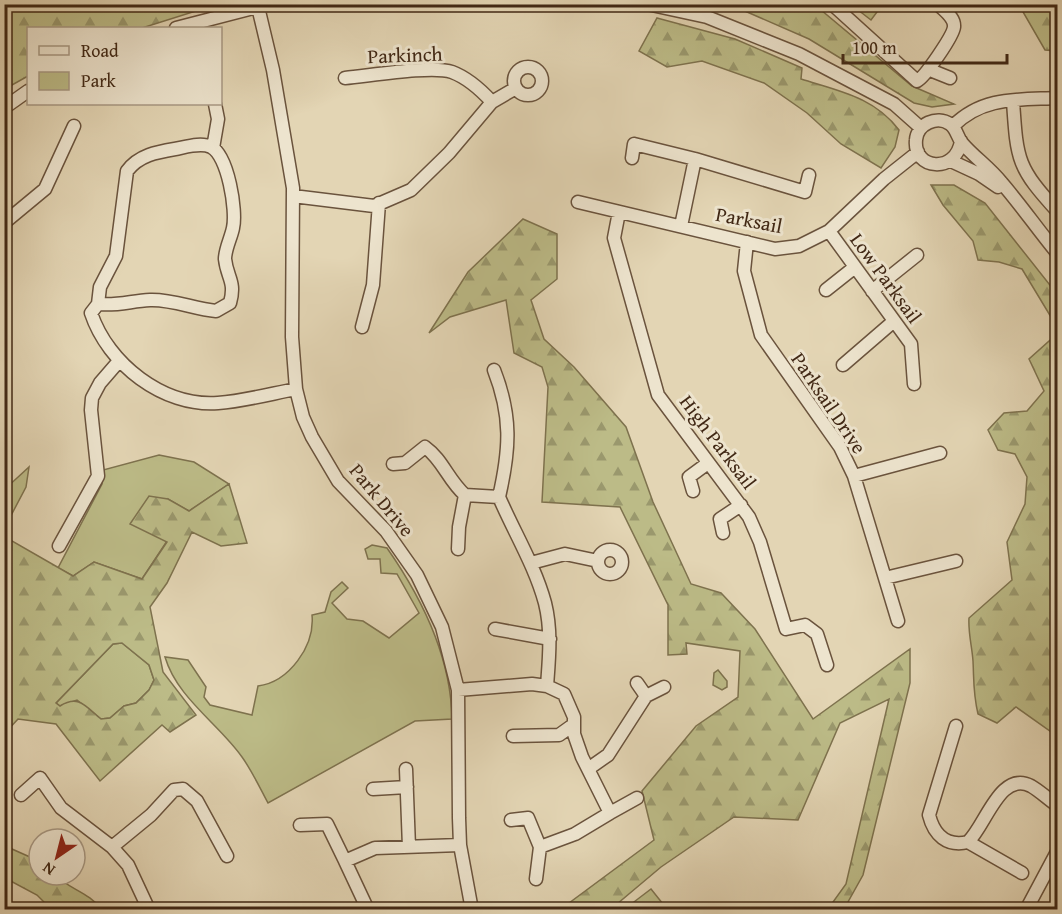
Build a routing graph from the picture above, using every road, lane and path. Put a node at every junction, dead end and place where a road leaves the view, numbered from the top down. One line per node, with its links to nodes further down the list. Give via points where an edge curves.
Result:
1 (647, 4): 18 (street, via 707,17 799,54 894,104)
2 (832, 4): 6 (street, via 917,81)
3 (938, 4): 6 (street, via 952,17 954,26)
4 (263, 6): 5 (street); 26 (street, Park Drive)
5 (180, 27)
6 (930, 70): 8 (street)
7 (345, 78): 13 (street, Parkinch, via 450,71 479,88)
8 (950, 78)
9 (516, 88): 13 (street)
10 (27, 92): 15 (street)
11 (1058, 98): 12 (street)
12 (1013, 101): 17 (street, via 972,110); 31 (street, via 1016,153 1025,174)
13 (492, 102): 28 (street, via 411,190)
14 (215, 105): 20 (street, via 218,119)
15 (4, 108)
16 (74, 126): 32 (street, via 45,189)
17 (953, 126): 18 (street, via 933,121); 19 (street)
18 (921, 128): 21 (street, via 916,140)
19 (961, 141): 24 (street); 29 (street)
20 (213, 148): 41 (street, via 201,145 155,152 134,161 128,171 116,256 100,287); 41 (street, via 223,159 234,212 225,259 234,288 230,303 216,311 166,301)
21 (918, 152): 24 (street, via 936,165); 34 (street, Parksail)
22 (632, 158): 23 (street, Parksail, via 633,144)
23 (695, 159): 25 (street, Parksail, via 805,192); 33 (street)
24 (951, 161): 29 (street, via 989,180)
25 (809, 175)
26 (293, 196): 28 (street, via 374,206); 48 (street, Park Drive, via 292,337)
27 (578, 202): 30 (street, Parksail)
28 (379, 203): 43 (street, via 373,285)
29 (1017, 203): 36 (street)
30 (619, 212): 33 (street, Parksail); 50 (street, High Parksail, via 614,238 654,384)
31 (1058, 212)
32 (4, 223)
33 (681, 226): 35 (street, Parksail)
34 (829, 231): 35 (street, Parksail, via 799,246 775,249); 38 (street, Low Parksail)
35 (747, 242): 52 (street, Parksail Drive, via 744,272 761,335 840,447)
36 (1058, 254)
37 (917, 255): 40 (street)
38 (855, 267): 39 (street); 40 (street, Low Parksail)
39 (826, 290)
40 (872, 291): 42 (street, Low Parksail)
41 (98, 304): 44 (street, via 92,313 97,330)
42 (894, 321): 45 (street); 47 (street, Low Parksail, via 911,344)
43 (362, 327)
44 (119, 361): 48 (street, via 152,385 182,399 216,403); 58 (street, via 92,398 98,476)
45 (843, 365)
46 (494, 370): 55 (street, via 503,394 509,433)
47 (914, 384)
48 (296, 389): 71 (street, Park Drive, via 303,417 338,481 386,531 417,576 442,627)
49 (939, 453): 52 (street)
50 (708, 463): 53 (street, via 689,477); 56 (street, High Parksail)
51 (393, 464): 54 (street, via 405,463 425,447 438,457 447,475)
52 (854, 476): 63 (street, Parksail Drive)
53 (693, 491)
54 (465, 495): 55 (street); 59 (street)
55 (499, 496): 62 (street)
56 (741, 505): 57 (street, via 720,519); 67 (street, High Parksail, via 760,542 786,629 805,625 817,634)
57 (723, 533)
58 (59, 546)
59 (459, 549)
60 (598, 561): 62 (street, via 565,554)
61 (956, 561): 63 (street)
62 (531, 563): 66 (street, via 545,605)
63 (885, 578): 64 (street, Parksail Drive)
64 (898, 621)
65 (495, 629): 66 (street)
66 (550, 639): 69 (street)
67 (826, 665)
68 (637, 683): 72 (street)
69 (547, 686): 71 (street); 73 (street, via 564,694 574,717)
70 (664, 687): 72 (street)
71 (458, 690): 87 (street, Park Drive)
72 (646, 696): 77 (street, via 608,755)
73 (573, 725): 75 (street, via 559,735); 77 (street)
74 (956, 726): 86 (street, via 929,815 931,827 938,835 958,844)
75 (513, 736)
76 (406, 769): 78 (street)
77 (588, 769): 83 (street)
78 (407, 787): 79 (street); 89 (street)
79 (373, 789)
80 (21, 795): 88 (street, via 40,778 61,808)
81 (637, 798): 83 (street)
82 (1058, 806): 86 (street, via 1030,785 1016,783 1004,787)
83 (610, 813): 90 (street, via 575,834)
84 (511, 820): 90 (street, via 528,819)
85 (300, 825): 93 (street, via 327,824)
86 (968, 842): 94 (street)
87 (460, 845): 89 (street); 98 (street, Park Drive)
88 (112, 847): 92 (street, via 174,790 183,789 197,801); 96 (street, via 128,865)
89 (409, 847): 93 (street, via 375,848)
90 (540, 847): 95 (street)
91 (1058, 850): 99 (street)
92 (227, 856)
93 (345, 861): 97 (street)
94 (1022, 873)
95 (536, 879)
96 (149, 909)
97 (368, 909)
98 (472, 909)
99 (1026, 909)

